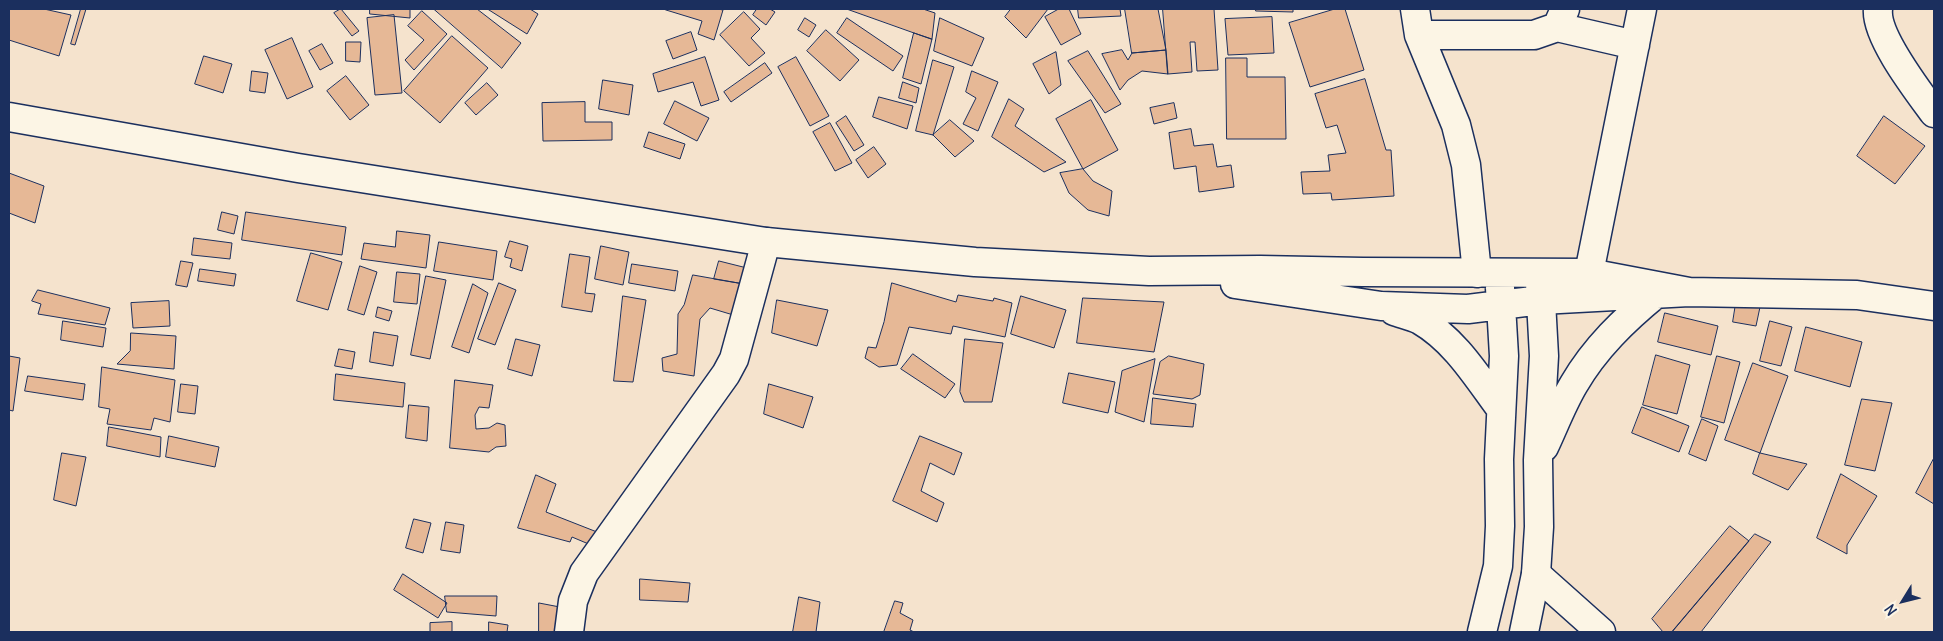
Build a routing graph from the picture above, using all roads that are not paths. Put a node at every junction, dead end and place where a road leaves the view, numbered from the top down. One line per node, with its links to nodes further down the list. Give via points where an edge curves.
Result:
1 (1642, 9): 5 (street)
2 (1878, 9): 6 (street, via 1885,35 1906,74)
3 (1561, 18): 4 (street, via 1534,36); 5 (street)
4 (1417, 22): 10 (street, via 1456,125)
5 (1635, 44): 12 (street)
6 (1934, 113)
7 (9, 117): 8 (street, via 298,168)
8 (766, 242): 9 (street, via 975,262); 22 (street, via 734,359 584,573 573,601)
9 (1149, 271): 10 (street); 16 (street)
10 (1488, 273): 11 (street); 17 (street)
11 (1539, 273): 12 (street); 15 (street)
12 (1589, 273): 13 (street)
13 (1689, 292): 14 (street); 18 (street, via 1857,296)
14 (1656, 294): 15 (street); 20 (street, via 1609,336 1589,362 1574,384)
15 (1541, 300): 17 (street); 20 (street, via 1544,356)
16 (1381, 306): 17 (street, via 1468,309); 19 (street, via 1419,320 1448,341)
17 (1502, 306): 19 (street)
18 (1934, 306)
19 (1501, 409): 23 (street, via 1498,566)
20 (1538, 460): 21 (street)
21 (1536, 574): 24 (street); 25 (street)
22 (569, 632)
23 (1482, 632)
24 (1524, 632)
25 (1601, 632)

